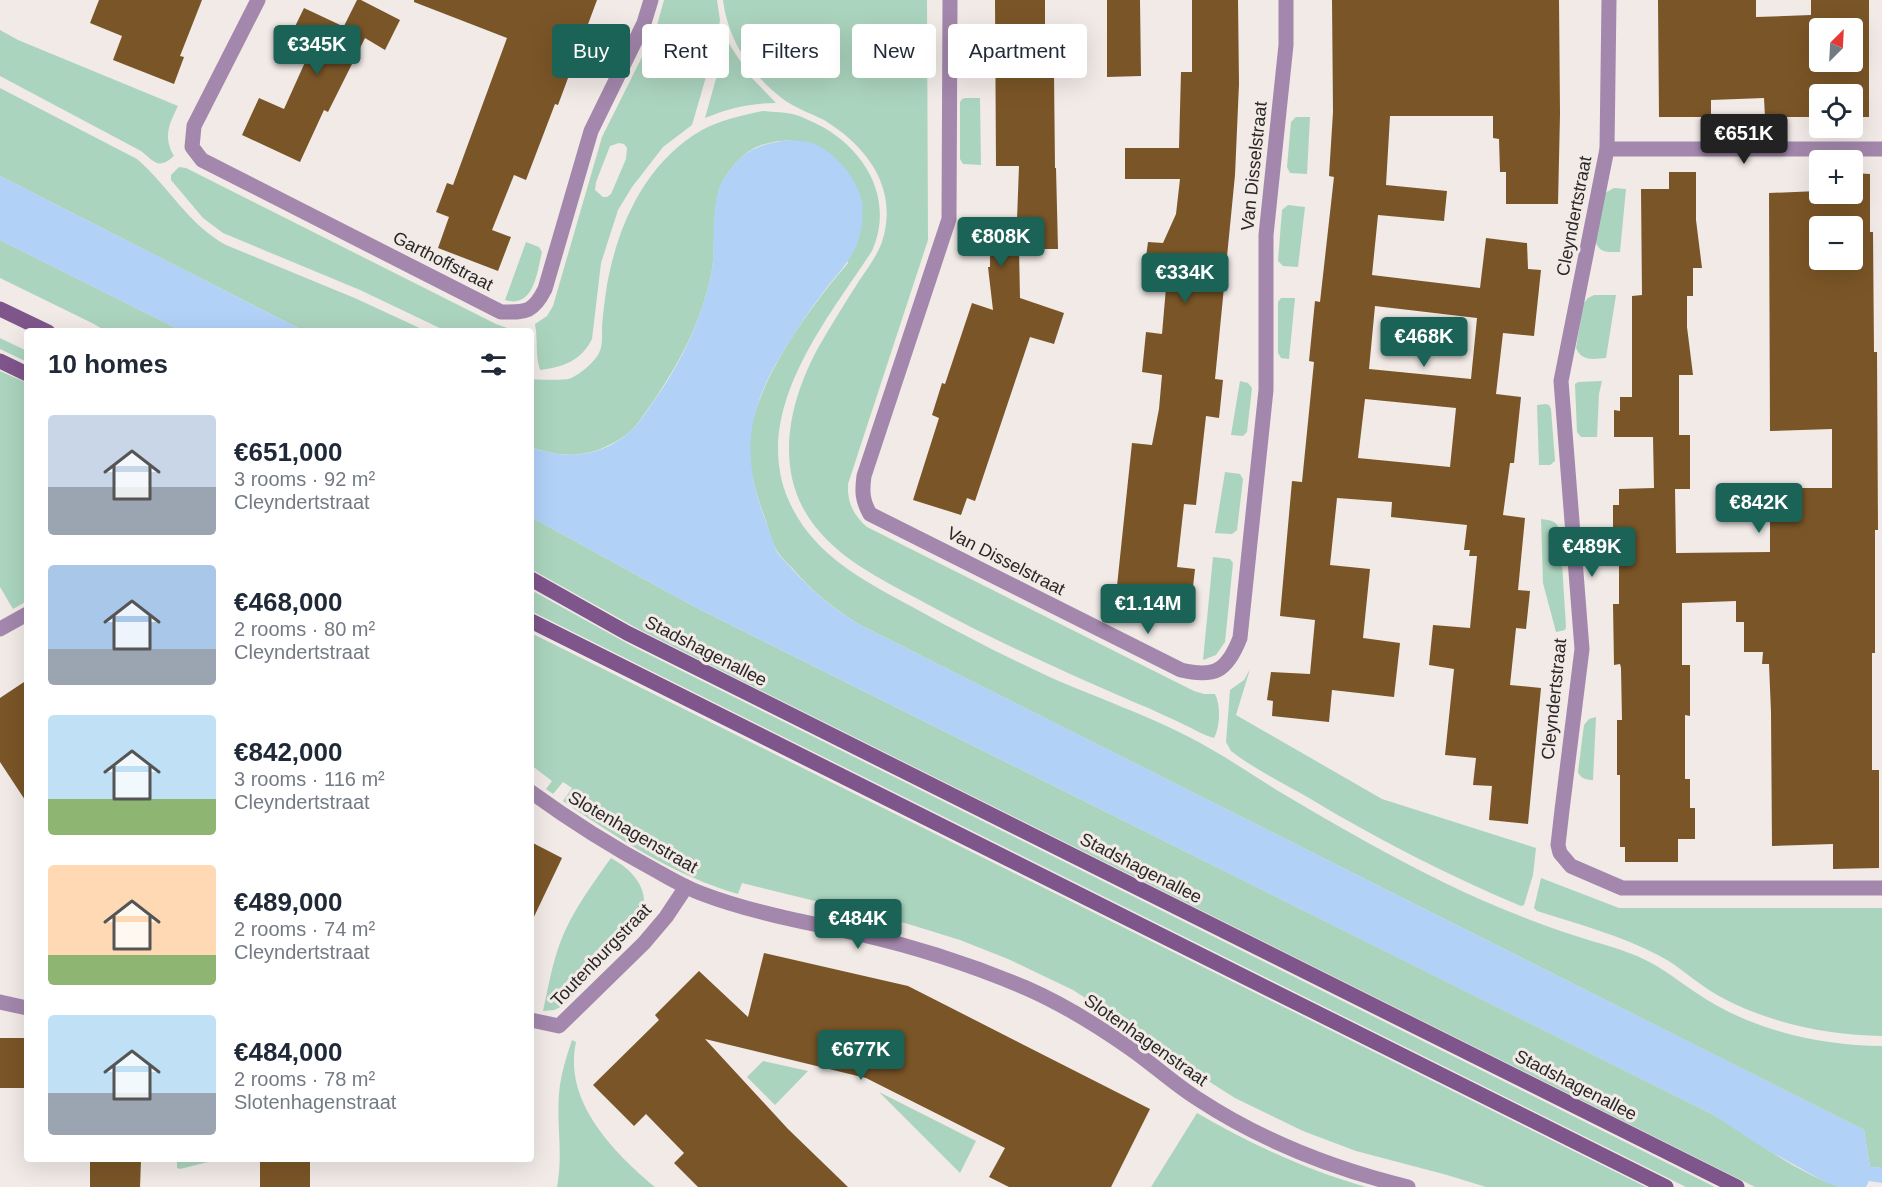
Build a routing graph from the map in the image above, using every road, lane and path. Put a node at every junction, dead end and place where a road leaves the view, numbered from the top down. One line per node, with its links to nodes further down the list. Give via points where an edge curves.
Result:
1 (258, 0): 2 (street, Garthoffstraat, via 194,126 192,147 202,160 501,312 525,312 539,301 545,289 591,131 644,23)
2 (651, 0)
3 (950, 0): 4 (street, Van Disselstraat, via 949,219 864,476 864,503 870,514 1195,674 1214,673 1224,667 1240,639 1266,390 1266,235 1286,45)
4 (1286, 0)
5 (1609, 0): 6 (street, Cleyndertstraat)
6 (1607, 149): 7 (street, Cleyndertstraat); 18 (street, Cleyndertstraat, via 1561,381 1582,649 1560,853 1570,866 1622,888)
7 (1882, 149)
8 (0, 309): 9 (main road)
9 (40, 328)
10 (0, 362): 11 (main road)
11 (24, 373)
12 (534, 581): 24 (main road, Stadshagenallee, via 627,633)
13 (24, 616): 15 (street)
14 (534, 622): 23 (main road)
15 (0, 629)
16 (534, 794): 17 (street, Slotenhagenstraat, via 591,834)
17 (686, 887): 21 (street, Toutenburgstraat, via 644,943 559,1026); 22 (street, Slotenhagenstraat, via 791,919 942,956 1028,989 1122,1043 1197,1099 1234,1121 1309,1156)
18 (1882, 888)
19 (0, 1002): 20 (street)
20 (24, 1007)
21 (534, 1021)
22 (1408, 1187)
23 (1666, 1187)
24 (1737, 1187)

